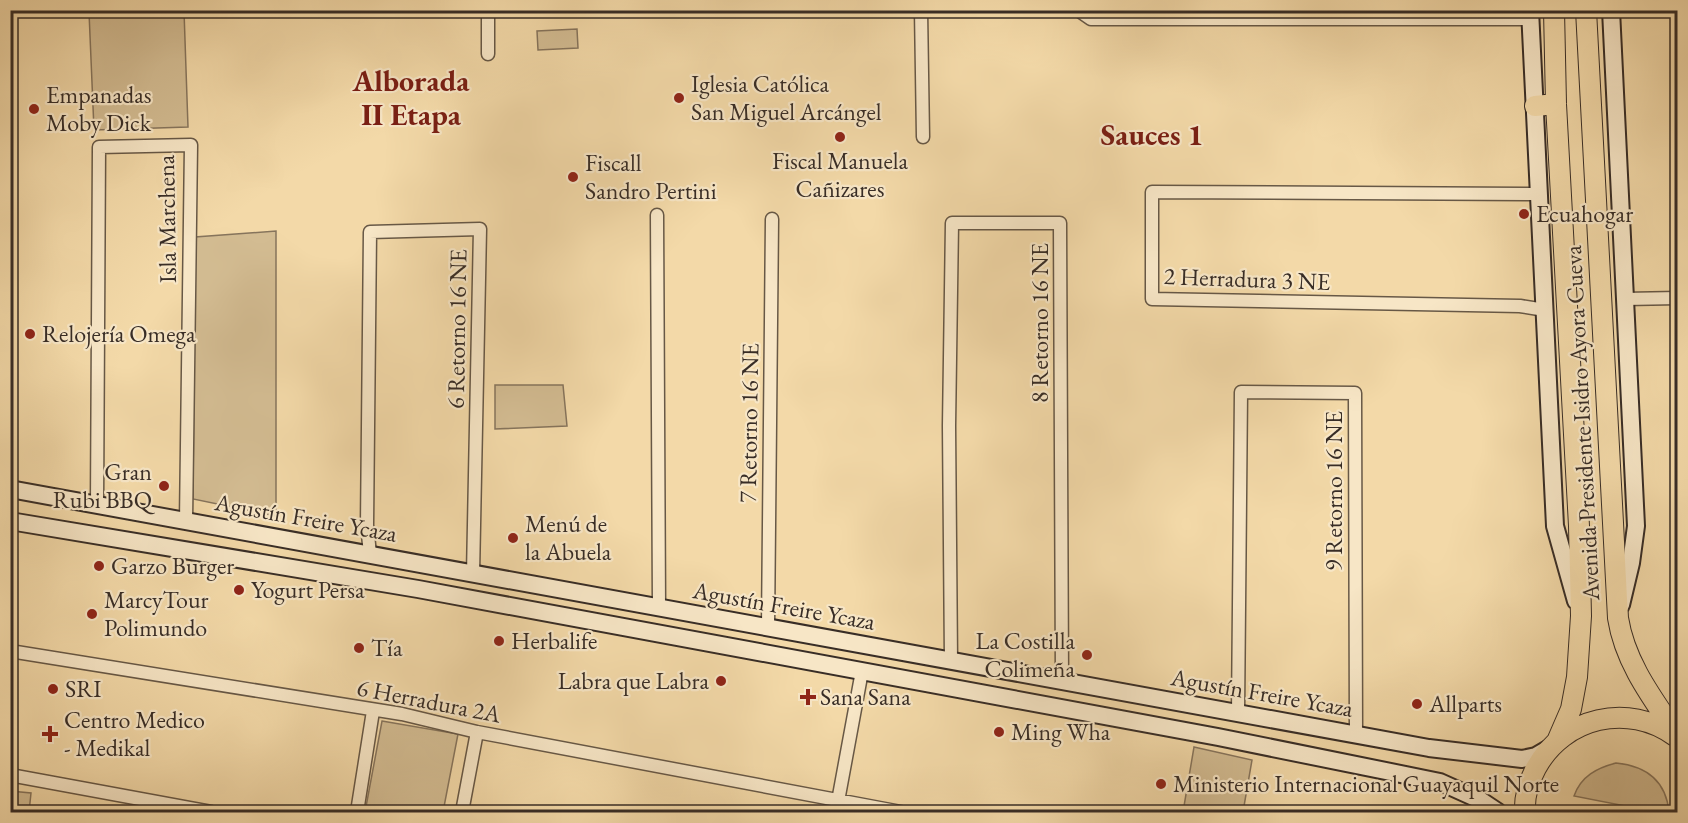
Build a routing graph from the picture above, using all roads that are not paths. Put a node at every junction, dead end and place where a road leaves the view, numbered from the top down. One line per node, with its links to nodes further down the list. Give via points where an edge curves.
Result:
1 (488, 10): 8 (street)
2 (921, 10): 11 (street)
3 (1078, 10): 7 (street, via 1091,19)
4 (1554, 10): 9 (main road, Avenida Presidente Isidro Ayora Cueva)
5 (1586, 10): 26 (main road, Avenida Presidente Isidro Ayora Cueva)
6 (1611, 10): 16 (main road, Avenida Presidente Isidro Ayora Cueva)
7 (1530, 15): 10 (main road, Avenida Presidente Isidro Ayora Cueva)
8 (488, 54)
9 (1556, 104): 10 (main road); 25 (main road, Avenida Presidente Isidro Ayora Cueva)
10 (1535, 106): 12 (main road, Avenida Presidente Isidro Ayora Cueva)
11 (923, 137)
12 (1539, 194): 17 (main road, Avenida Presidente Isidro Ayora Cueva); 17 (street, 2 Herradura 3 NE, via 1152,192 1152,299 1520,306)
13 (657, 215): 24 (street)
14 (772, 219): 27 (street, 7 Retorno 16 NE)
15 (1677, 298): 16 (street)
16 (1625, 299): 26 (main road, Avenida Presidente Isidro Ayora Cueva, via 1636,526)
17 (1545, 310): 25 (main road, Avenida Presidente Isidro Ayora Cueva, via 1555,526)
18 (10, 489): 19 (main road, Agustín Freire Ycaza)
19 (98, 505): 21 (main road, Agustín Freire Ycaza); 21 (street, Isla Marchena, via 99,147 191,144)
20 (10, 521): 30 (main road, Agustín Freire Ycaza, via 418,589)
21 (186, 521): 22 (main road, Agustín Freire Ycaza)
22 (369, 554): 23 (main road, Agustín Freire Ycaza); 23 (street, 6 Retorno 16 NE, via 370,232 480,230)
23 (473, 574): 24 (main road, Agustín Freire Ycaza)
24 (659, 607): 27 (main road, Agustín Freire Ycaza)
25 (1581, 616): 37 (main road, Avenida Presidente Isidro Ayora Cueva, via 1571,709)
26 (1618, 618): 36 (main road, Avenida Presidente Isidro Ayora Cueva, via 1622,642 1632,664)
27 (768, 627): 29 (main road, Agustín Freire Ycaza)
28 (10, 651): 32 (street, 6 Herradura 2A)
29 (951, 661): 31 (main road, Agustín Freire Ycaza); 31 (street, 8 Retorno 16 NE, via 952,223 1060,223)
30 (862, 671): 39 (street); 44 (main road, Agustín Freire Ycaza, via 1440,782)
31 (1062, 681): 33 (main road, Agustín Freire Ycaza)
32 (373, 711): 34 (street, 6 Herradura 2A); 41 (street)
33 (1238, 713): 35 (main road, Agustín Freire Ycaza); 35 (street, 9 Retorno 16 NE, via 1241,392 1355,393)
34 (477, 732): 39 (street, 6 Herradura 2A); 42 (street)
35 (1356, 735): 37 (main road, Agustín Freire Ycaza, via 1500,758 1536,756)
36 (1677, 737): 37 (main road, via 1652,723 1621,717 1587,722)
37 (1553, 744): 45 (main road, Avenida Presidente Isidro Ayora Cueva, via 1531,777)
38 (10, 775): 40 (street)
39 (837, 807): 43 (street, 6 Herradura 2A)
40 (211, 813)
41 (357, 813)
42 (462, 813)
43 (901, 813)
44 (1498, 813)
45 (1525, 813)

